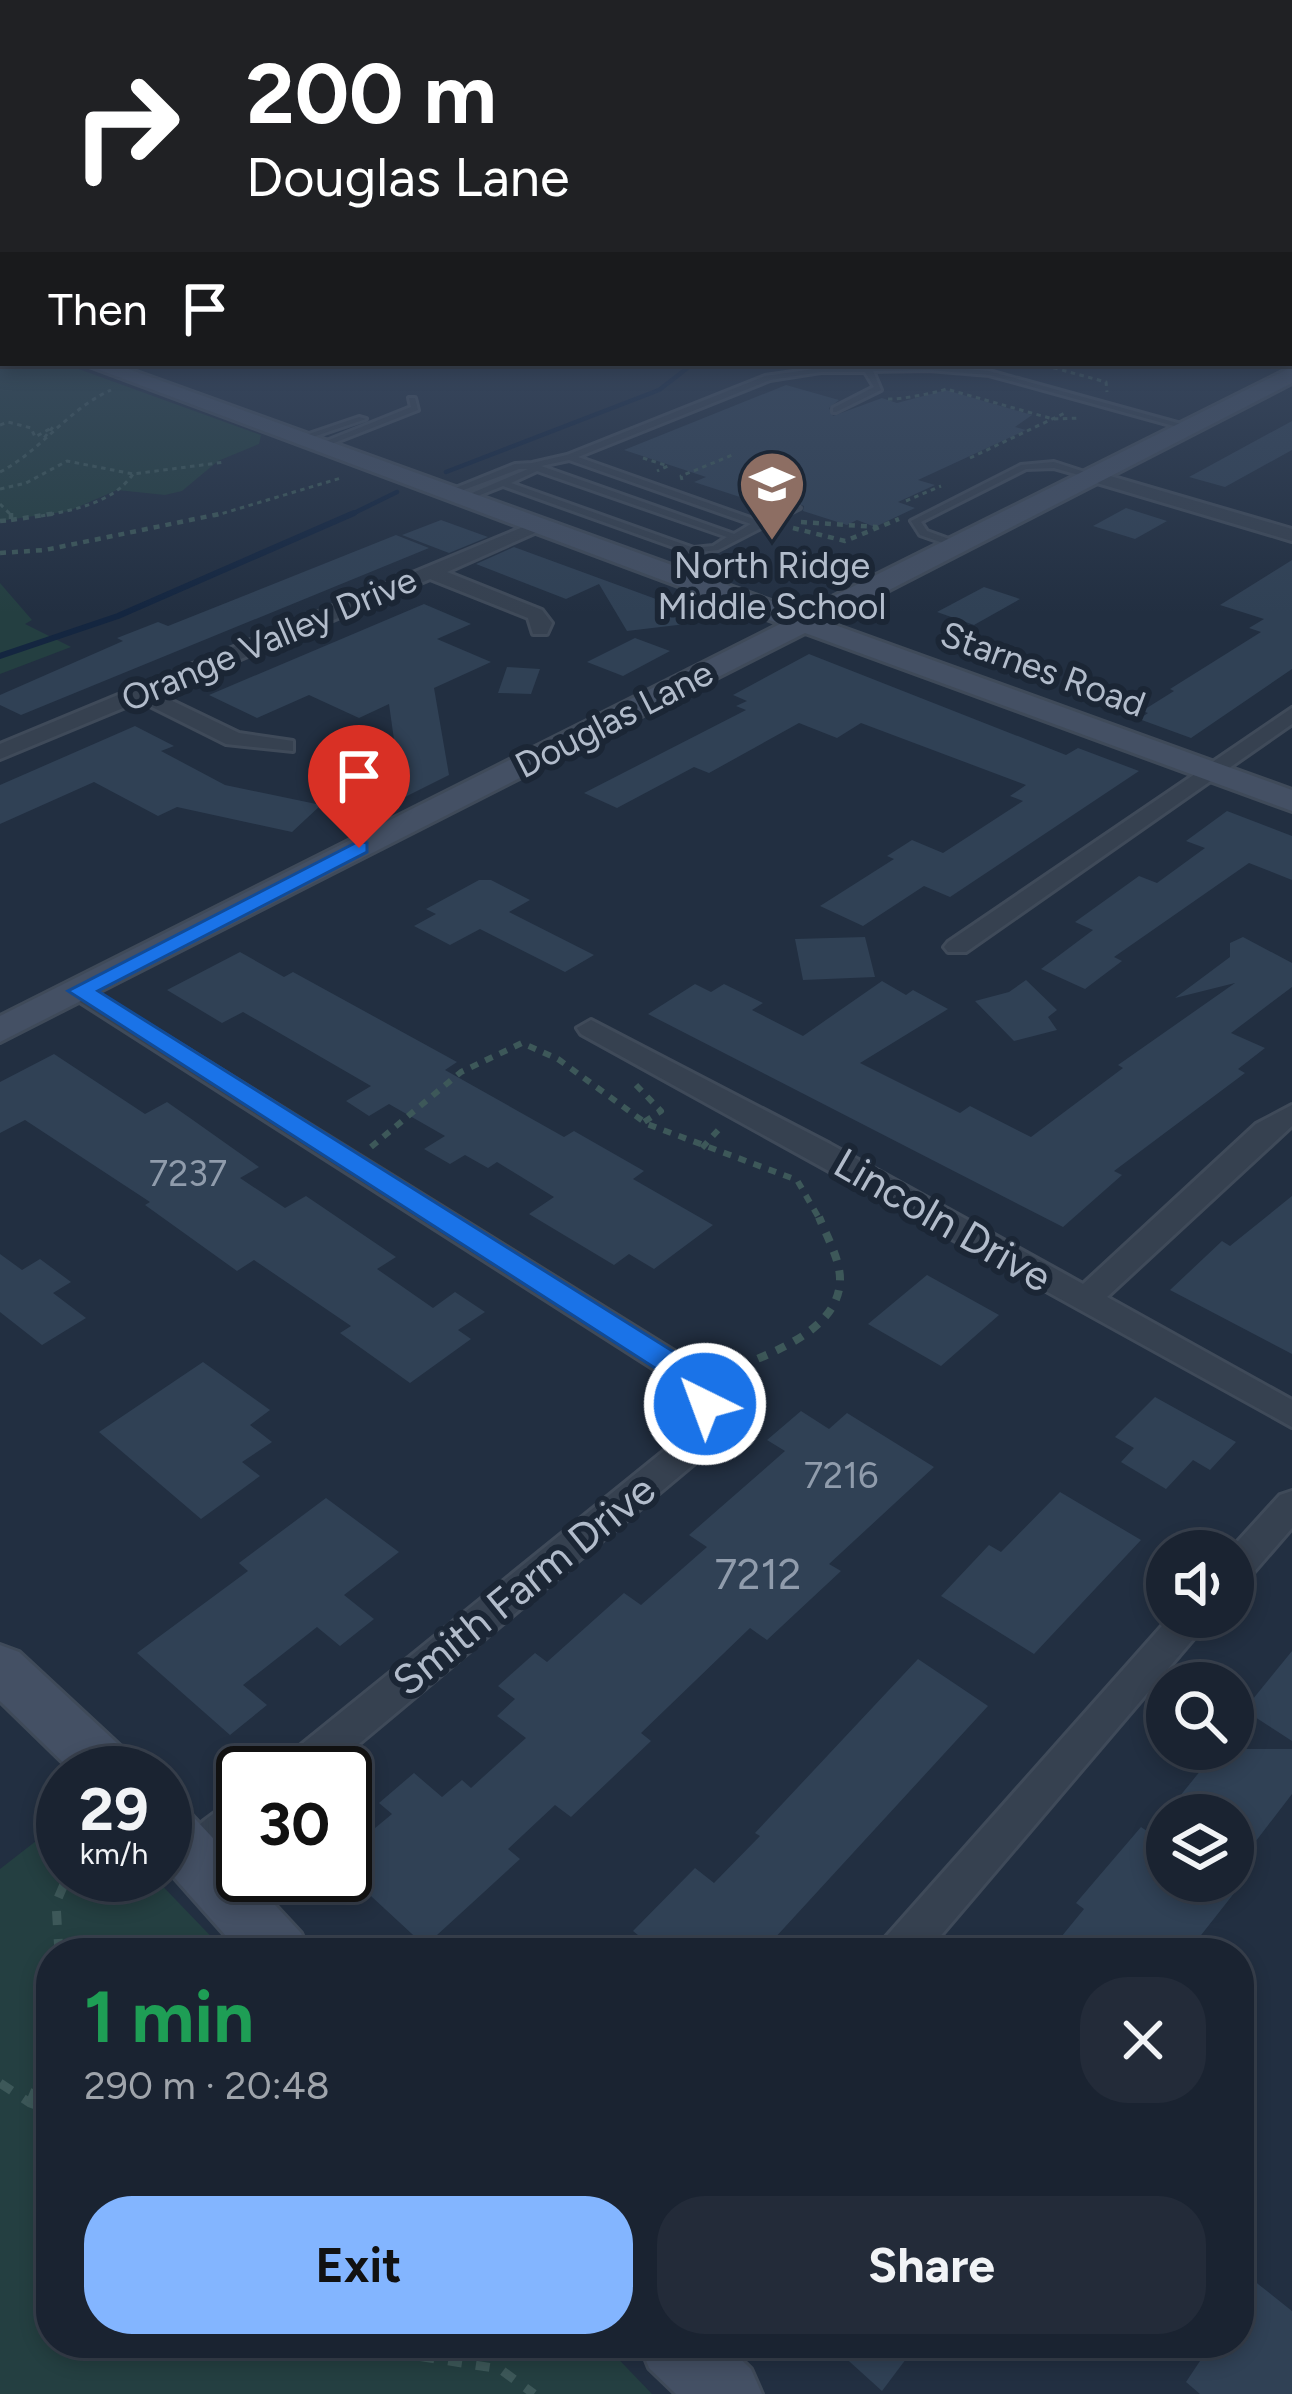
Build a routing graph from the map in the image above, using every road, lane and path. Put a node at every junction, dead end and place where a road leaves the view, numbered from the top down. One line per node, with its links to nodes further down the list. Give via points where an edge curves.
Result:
1 (107, 390): 19 (path)
2 (152, 390): 20 (street, Starnes Road)
3 (739, 390): 21 (lane)
4 (875, 390): 10 (lane)
5 (945, 390): 10 (path)
6 (949, 390): 14 (path)
7 (1049, 390): 18 (lane)
8 (1265, 390): 18 (street, Douglas Lane)
9 (412, 400): 20 (lane, via 407,412)
10 (856, 401): 12 (lane)
11 (1075, 409): 16 (path, via 1081,419)
12 (836, 410)
13 (382, 412): 20 (lane)
14 (1036, 414): 15 (path); 16 (path)
15 (1027, 418)
16 (1053, 419): 22 (path)
17 (0, 425): 19 (path, via 31,428 35,437 52,427)
18 (1188, 428): 28 (street, Douglas Lane)
19 (48, 439): 26 (path)
20 (308, 443): 24 (street, Starnes Road)
21 (570, 457): 25 (lane); 36 (lane)
22 (970, 458)
23 (225, 462): 27 (path)
24 (372, 466): 31 (street, Starnes Road); 41 (path, via 208,519)
25 (532, 466): 29 (lane); 31 (lane); 39 (lane)
26 (0, 472)
27 (133, 474): 30 (path, via 67,460); 34 (path, via 85,506)
28 (1093, 476): 38 (street); 40 (street, Douglas Lane); 40 (lane, via 1024,467 916,521 923,533)
29 (503, 483): 31 (lane); 39 (lane, via 693,551)
30 (0, 489)
31 (454, 496): 37 (street, Starnes Road)
32 (0, 504): 34 (path)
33 (795, 508): 36 (lane)
34 (11, 520): 35 (path)
35 (0, 521)
36 (759, 524): 39 (lane)
37 (539, 527): 42 (street, Orange Valley Drive); 43 (street, Starnes Road)
38 (1292, 535)
39 (738, 538)
40 (957, 544): 43 (street, Douglas Lane)
41 (0, 553)
42 (429, 572): 44 (street, via 535,614); 45 (street, Orange Valley Drive)
43 (802, 624): 49 (street, Starnes Road); 52 (street, Douglas Lane)
44 (540, 630)
45 (140, 693): 47 (street, via 234,740); 48 (street, Orange Valley Drive)
46 (1292, 714): 49 (street)
47 (285, 746)
48 (0, 752)
49 (1209, 771): 50 (street, Starnes Road); 51 (street)
50 (1292, 802)
51 (957, 947)
52 (80, 991): 54 (street, Douglas Lane); 58 (street)
53 (591, 1028): 55 (street, Lincoln Drive)
54 (0, 1031)
55 (646, 1058): 57 (path, via 625,1073 661,1111); 59 (street, Lincoln Drive)
56 (1292, 1114): 59 (street)
57 (644, 1122): 58 (path, via 568,1063 522,1043 412,1105); 60 (path, via 797,1180 813,1198 840,1276 838,1294 814,1327)
58 (350, 1161): 60 (street)
59 (1085, 1300): 61 (street, Lincoln Drive)
60 (697, 1387): 67 (street, Smith Farm Drive, via 706,1421 682,1455)
61 (1292, 1415)
62 (1292, 1504): 63 (street)
63 (1254, 1547)
64 (1175, 1638): 72 (street)
65 (0, 1666): 66 (street)
66 (83, 1746)
67 (329, 1746)
68 (192, 1854): 71 (street)
69 (56, 1902): 70 (path)
70 (57, 1938)
71 (267, 1938)
72 (912, 1938)
73 (0, 2083): 75 (path)
74 (36, 2089): 75 (path)
75 (30, 2103): 76 (path)
76 (36, 2105)
77 (429, 2358): 79 (path, via 500,2369)
78 (689, 2358): 80 (street)
79 (535, 2394)
80 (726, 2394)

